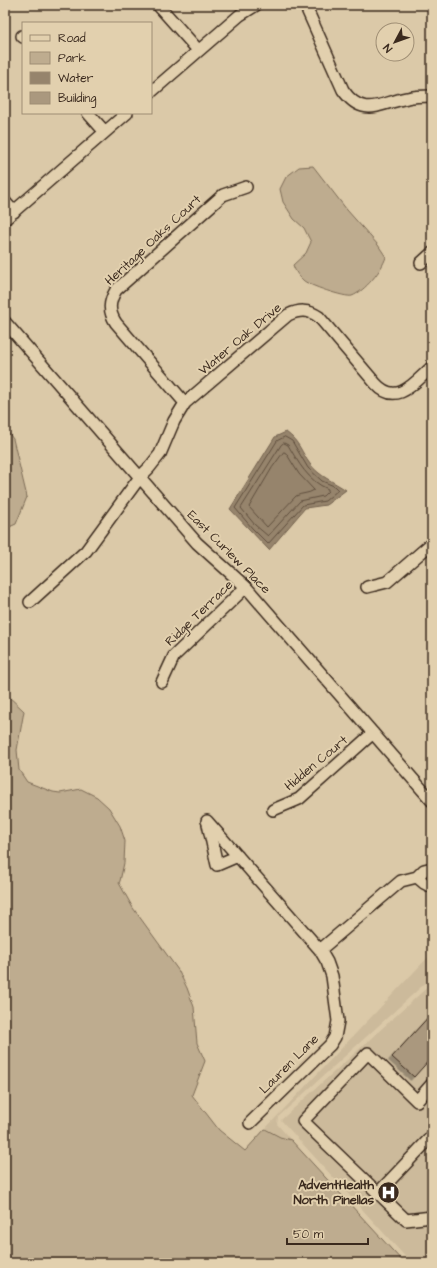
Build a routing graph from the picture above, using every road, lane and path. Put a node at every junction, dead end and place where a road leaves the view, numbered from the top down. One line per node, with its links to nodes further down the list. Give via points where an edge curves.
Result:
1 (158, 5): 4 (street)
2 (256, 5): 4 (street)
3 (305, 5): 6 (street, via 343,90 353,100 362,106 374,107 406,98)
4 (198, 50): 5 (street)
5 (152, 91)
6 (432, 96)
7 (89, 114): 9 (street)
8 (126, 114): 9 (street)
9 (105, 132): 12 (street)
10 (246, 187): 17 (street, Heritage Oaks Court, via 223,195 116,290 110,302 110,312 116,323)
11 (5, 202): 12 (street)
12 (9, 215)
13 (432, 253): 14 (street)
14 (421, 263)
15 (5, 322): 18 (street, East Curlew Place)
16 (432, 367): 17 (street, Water Oak Drive, via 405,391 390,394 381,390 319,317 308,311 296,312 288,315)
17 (185, 404): 18 (street, Water Oak Drive, via 174,421 160,454)
18 (140, 477): 20 (street, East Curlew Place, via 197,543); 22 (street, Water Oak Drive, via 86,551)
19 (432, 543): 21 (street, via 387,582)
20 (246, 586): 23 (street, Ridge Terrace, via 174,656); 24 (street, East Curlew Place)
21 (367, 587)
22 (30, 602)
23 (162, 682)
24 (373, 733): 25 (street, East Curlew Place); 26 (street, Hidden Court, via 299,799)
25 (432, 801)
26 (273, 810)
27 (238, 856): 31 (street, Lauren Lane)
28 (432, 868): 29 (street, via 424,870)
29 (417, 877): 30 (street); 31 (street, via 400,881)
30 (432, 887)
31 (320, 950): 33 (street, Lauren Lane, via 332,976 338,1021 335,1037 330,1045)
32 (432, 1084): 35 (street, via 417,1100 368,1053 303,1121)
33 (250, 1123)
34 (432, 1136): 35 (street)
35 (378, 1193): 36 (street, via 406,1220)
36 (432, 1217)

